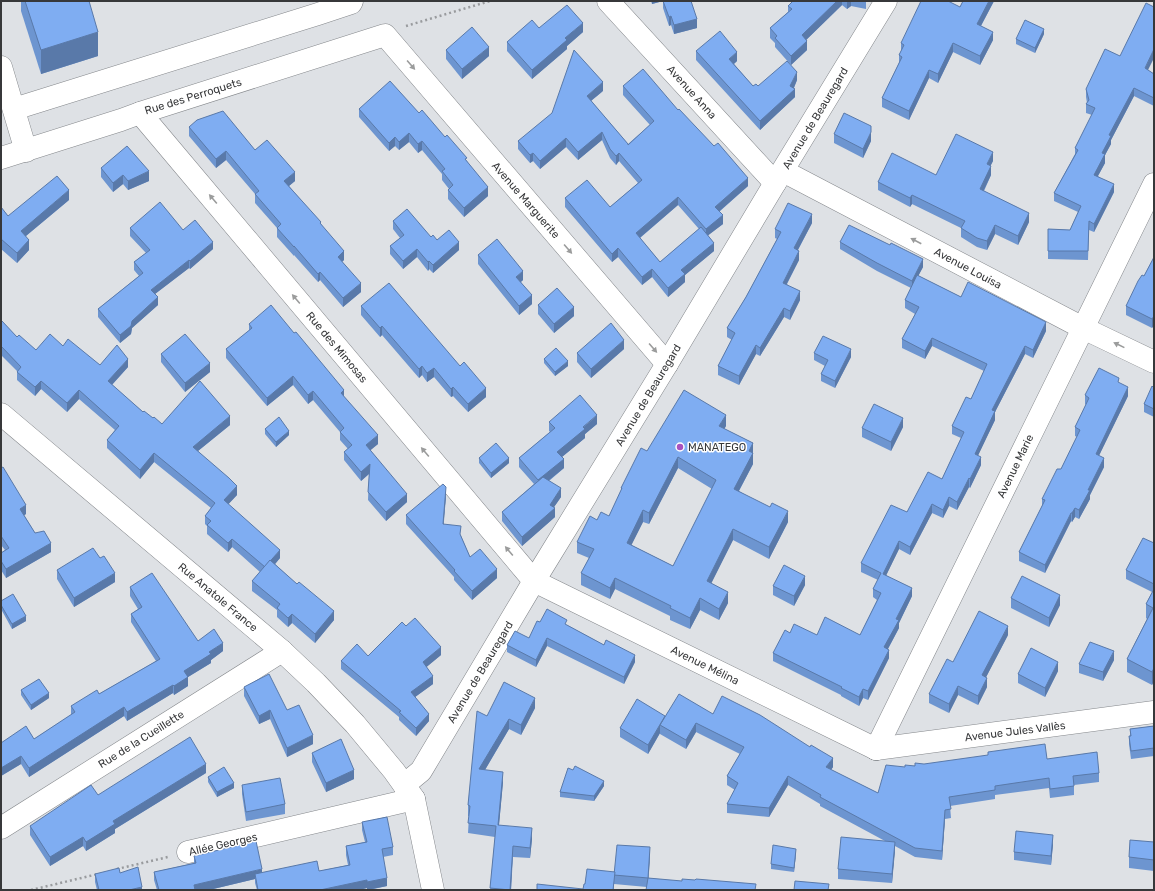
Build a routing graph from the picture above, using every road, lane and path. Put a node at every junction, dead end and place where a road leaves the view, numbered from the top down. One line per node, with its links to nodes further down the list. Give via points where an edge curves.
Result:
1 (352, 1): 5 (street)
2 (490, 1): 6 (path, via 394,30)
3 (608, 1): 12 (street, Avenue Anna)
4 (886, 1): 12 (street, Avenue de Beauregard)
5 (316, 7): 8 (street)
6 (385, 36): 9 (street, Rue des Perroquets); 16 (street, Avenue Marguerite, one-way to 16)
7 (1, 67): 8 (street)
8 (14, 109): 10 (street)
9 (140, 113): 10 (street, Rue des Perroquets); 18 (street, Rue des Mimosas, one-way to 9)
10 (26, 151): 11 (street, Rue des Perroquets)
11 (1, 158)
12 (779, 177): 14 (street, Avenue Louisa, one-way to 12); 16 (street, Avenue de Beauregard)
13 (1154, 184): 14 (street, Avenue Marie)
14 (1083, 328): 15 (street, Avenue Louisa, one-way to 14); 21 (street, Avenue Marie)
15 (1154, 362)
16 (667, 364): 18 (street, Avenue de Beauregard)
17 (1, 414): 19 (street, Rue Anatole France)
18 (534, 581): 21 (street, Avenue Mélina); 22 (street, Avenue de Beauregard)
19 (282, 651): 22 (street, Rue Anatole France, via 355,724); 23 (street, Rue de la Cueillette)
20 (1154, 712): 21 (street, Avenue Jules Vallès)
21 (876, 749)
22 (409, 792): 24 (street, Allée Georges); 28 (street)
23 (1, 828)
24 (188, 852): 25 (path, Allée Georges)
25 (111, 871)
26 (103, 873): 27 (path)
27 (31, 890)
28 (433, 890)

